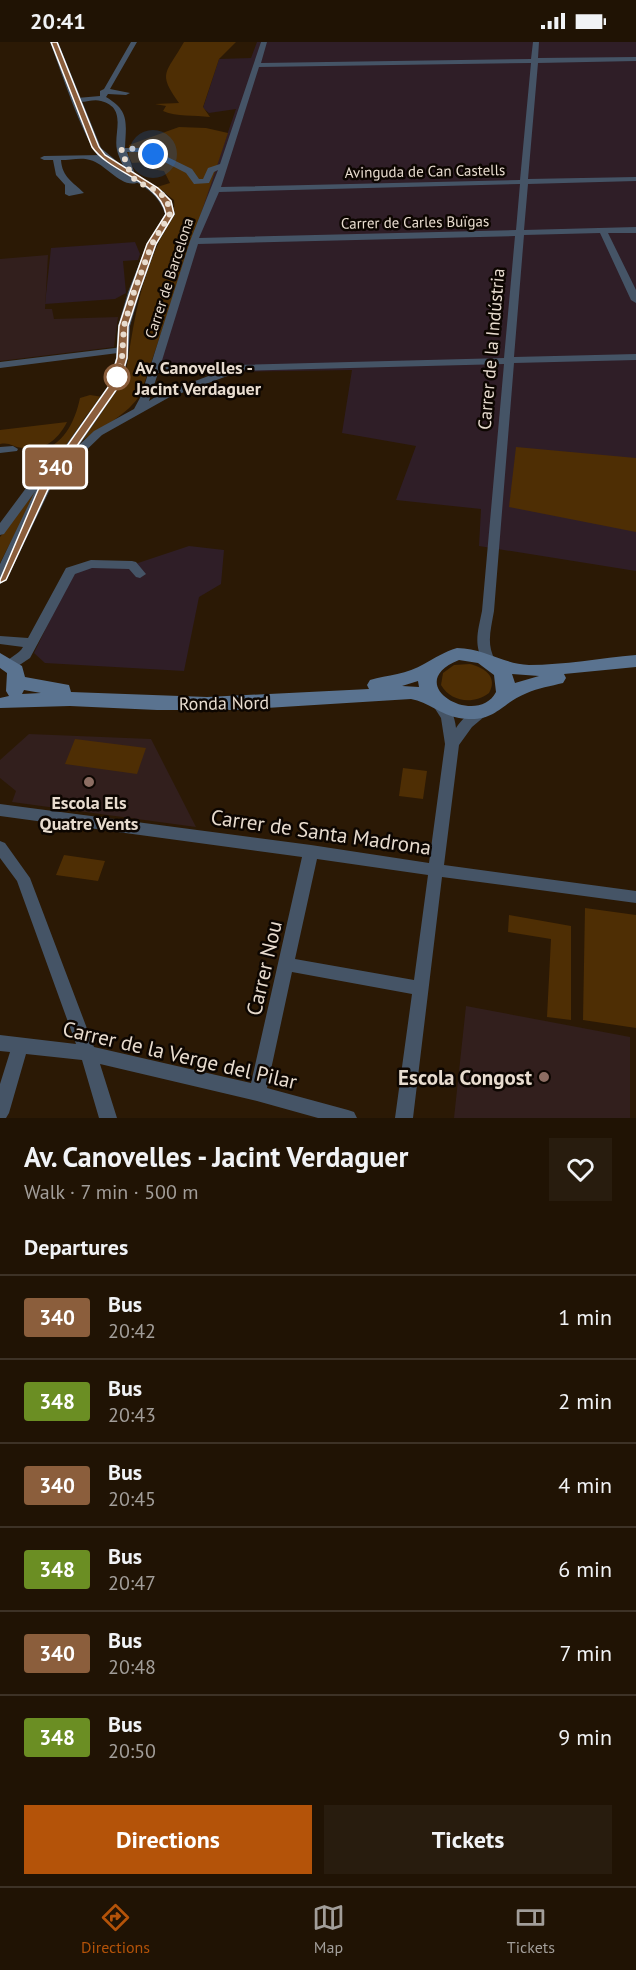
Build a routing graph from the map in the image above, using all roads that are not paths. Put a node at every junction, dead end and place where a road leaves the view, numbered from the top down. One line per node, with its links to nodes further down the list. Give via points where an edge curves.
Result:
1 (54, 42): 10 (street)
2 (134, 42): 9 (street)
3 (264, 42): 7 (street, Carrer de Barcelona)
4 (536, 42): 6 (street, Carrer de la Indústria)
5 (636, 59): 6 (street)
6 (535, 61): 7 (street); 18 (street, Carrer de la Indústria)
7 (257, 65): 15 (street, Carrer de Barcelona)
8 (126, 93): 9 (street)
9 (103, 95): 10 (street); 11 (street, via 122,116)
10 (77, 100): 12 (street)
11 (121, 150): 15 (street, via 146,150 189,171 197,182 206,181 211,170); 16 (street)
12 (97, 157): 14 (street); 16 (street)
13 (45, 158): 14 (street)
14 (57, 158): 19 (street, via 56,170)
15 (223, 166): 20 (street, Carrer de Barcelona)
16 (136, 179): 26 (street, via 167,201 170,214 145,261 124,326)
17 (636, 179): 18 (street, Avinguda de Can Castells)
18 (525, 182): 20 (street, Avinguda de Can Castells); 23 (street, Carrer de la Indústria)
19 (69, 184)
20 (216, 190): 24 (street, Carrer de Barcelona)
21 (636, 230): 22 (street, Carrer de Carles Buïgas)
22 (603, 231): 23 (street, Carrer de Carles Buïgas); 25 (street)
23 (521, 233): 24 (street, Carrer de Carles Buïgas); 28 (street, Carrer de la Indústria)
24 (194, 241): 31 (street, Carrer de Barcelona)
25 (636, 300)
26 (123, 350): 29 (street); 35 (street, via 114,386)
27 (636, 357): 28 (street)
28 (510, 360): 30 (street); 39 (street, Carrer de la Indústria, via 488,611)
29 (0, 365)
30 (256, 368): 31 (street); 32 (street, via 218,374)
31 (156, 370): 32 (street, Carrer de Barcelona)
32 (138, 411): 35 (street, via 98,433)
33 (13, 449): 34 (street)
34 (0, 450)
35 (46, 483): 36 (street, via 33,486); 38 (street)
36 (0, 531)
37 (140, 574): 41 (street, via 136,566 126,564 91,564 70,571)
38 (0, 579)
39 (482, 639): 42 (street, via 474,648); 45 (street, via 483,650)
40 (0, 640): 41 (street)
41 (31, 644): 44 (street, via 25,655)
42 (457, 654): 45 (main road); 46 (main road, via 436,662)
43 (636, 661): 45 (main road, via 528,671)
44 (5, 662): 48 (main road, via 16,671)
45 (493, 662): 49 (main road, via 507,680)
46 (430, 669): 48 (main road, Ronda Nord, via 386,684 246,693 89,692); 50 (main road, via 426,686)
47 (636, 672): 49 (main road, via 551,679 520,688)
48 (17, 682): 51 (main road, via 15,692)
49 (503, 699): 52 (main road)
50 (440, 704): 51 (main road, Ronda Nord, via 426,695 411,693 228,704 33,698); 52 (main road, via 465,712); 53 (street, via 448,717)
51 (3, 705)
52 (487, 710): 53 (street, via 467,723)
53 (452, 744): 57 (street)
54 (0, 810): 56 (street, Carrer de Santa Madrona)
55 (0, 847): 63 (street, via 22,878)
56 (311, 851): 57 (street, Carrer de Santa Madrona); 59 (street, Carrer Nou)
57 (436, 869): 58 (street, Carrer de Santa Madrona); 60 (street)
58 (636, 897)
59 (286, 964): 60 (street); 64 (street, Carrer Nou)
60 (420, 988): 68 (street)
61 (0, 1043): 62 (street, Carrer de la Verge del Pilar)
62 (20, 1045): 63 (street, Carrer de la Verge del Pilar); 65 (street)
63 (88, 1053): 64 (street, Carrer de la Verge del Pilar); 66 (street)
64 (257, 1093): 67 (street, Carrer de la Verge del Pilar)
65 (0, 1113)
66 (108, 1118)
67 (348, 1118)
68 (404, 1118)

